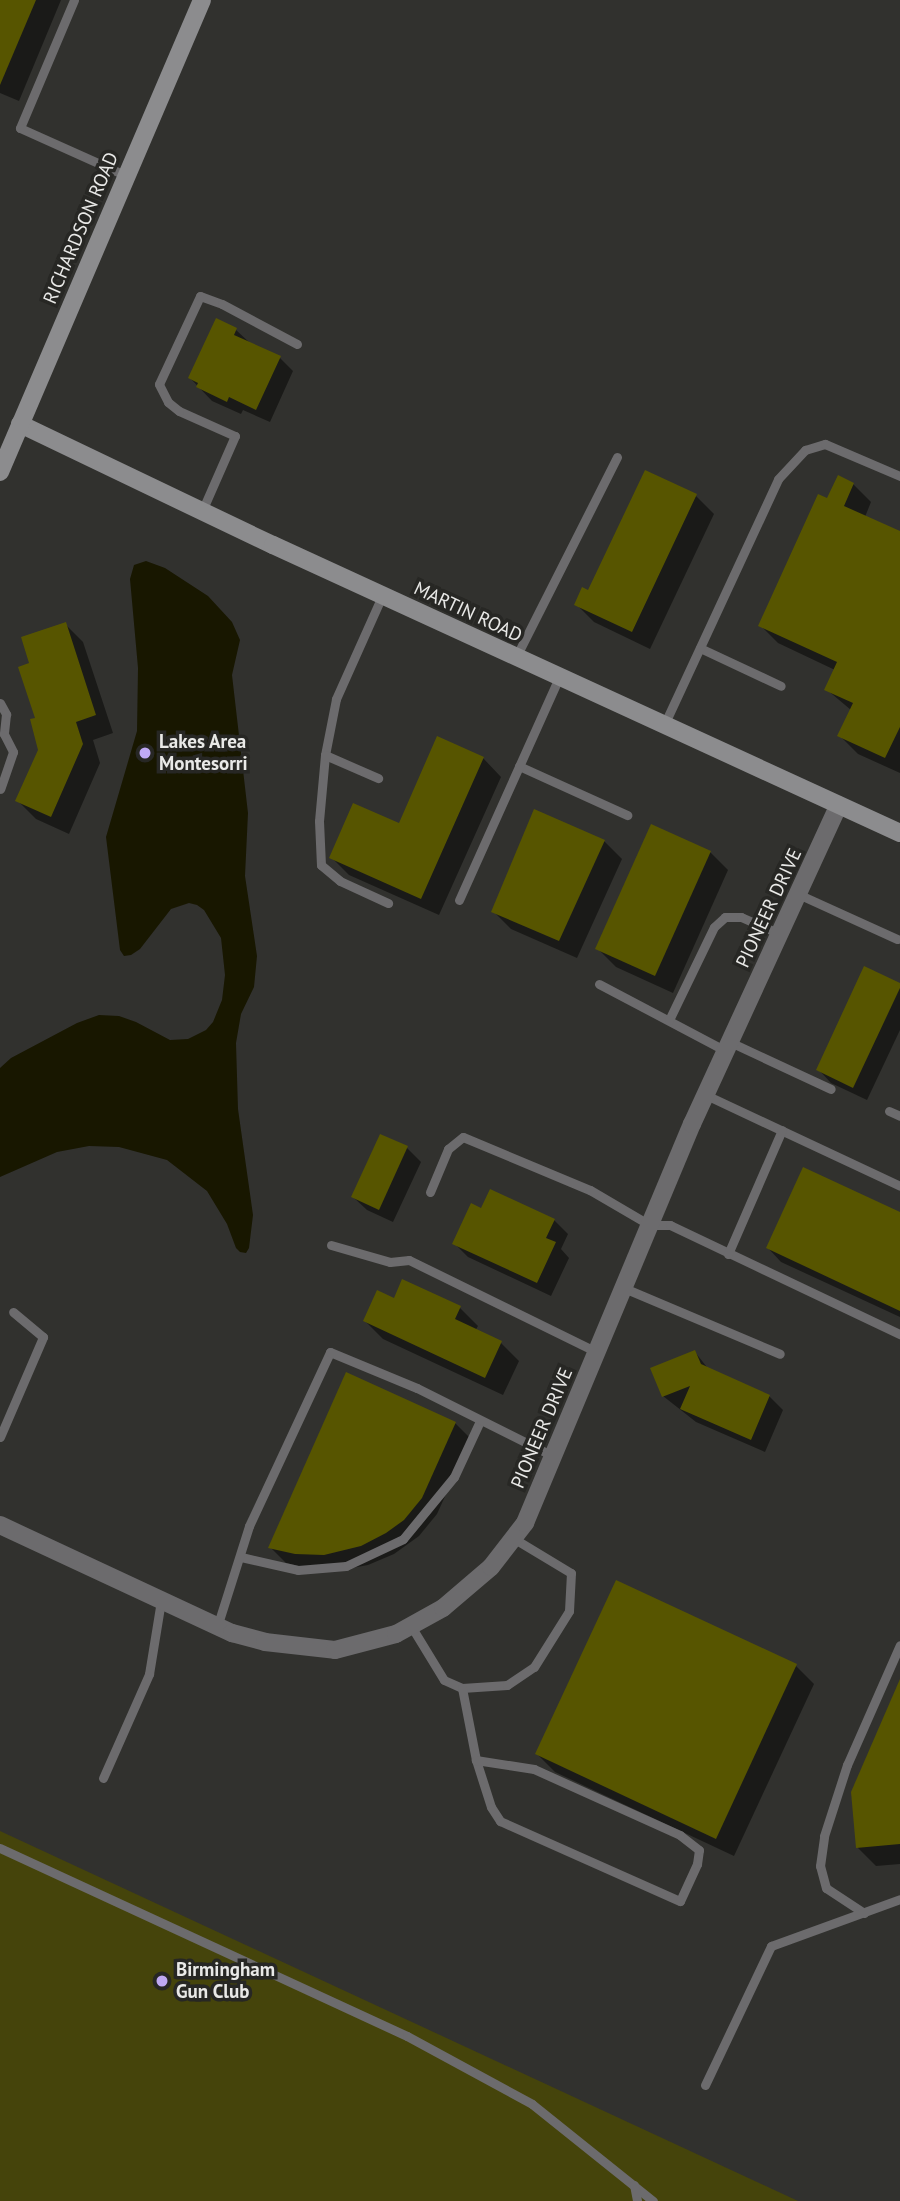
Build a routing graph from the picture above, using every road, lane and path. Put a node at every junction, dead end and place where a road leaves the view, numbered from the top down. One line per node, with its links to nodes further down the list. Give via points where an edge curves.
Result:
1 (75, 0): 3 (lane, via 20,128)
2 (202, 0): 3 (main road, RICHARDSON ROAD)
3 (127, 176): 5 (main road, RICHARDSON ROAD)
4 (297, 344): 9 (lane, via 200,296 159,384 179,411 235,436)
5 (20, 424): 7 (main road, RICHARDSON ROAD); 9 (main road, MARTIN ROAD)
6 (617, 457): 12 (lane)
7 (0, 472)
8 (900, 476): 11 (lane, via 825,444 805,450 778,479)
9 (202, 511): 10 (main road, MARTIN ROAD)
10 (382, 596): 12 (main road, MARTIN ROAD); 18 (lane, via 336,699)
11 (700, 648): 14 (lane); 16 (lane)
12 (516, 657): 13 (main road, MARTIN ROAD)
13 (559, 677): 16 (main road, MARTIN ROAD); 19 (lane)
14 (781, 686)
15 (0, 703): 17 (lane, via 6,714)
16 (664, 725): 22 (main road, MARTIN ROAD)
17 (2, 736): 21 (lane, via 13,752)
18 (325, 755): 20 (lane); 27 (lane, via 319,821 321,865 340,881)
19 (519, 766): 23 (lane); 26 (lane)
20 (378, 778)
21 (0, 789)
22 (839, 805): 24 (main road, MARTIN ROAD); 25 (street, PIONEER DRIVE)
23 (627, 815)
24 (900, 833)
25 (798, 894): 28 (street, PIONEER DRIVE); 29 (lane)
26 (458, 900)
27 (388, 903)
28 (780, 934): 31 (lane, via 741,917 725,916 714,927); 32 (street, PIONEER DRIVE)
29 (897, 939)
30 (599, 984): 31 (lane)
31 (669, 1020): 32 (lane)
32 (728, 1047): 33 (lane); 34 (street, PIONEER DRIVE)
33 (831, 1089)
34 (706, 1095): 37 (lane); 40 (street, PIONEER DRIVE)
35 (889, 1111): 36 (lane)
36 (900, 1116)
37 (782, 1130): 38 (lane); 42 (lane)
38 (900, 1186)
39 (430, 1192): 40 (lane, via 448,1149 463,1137 590,1189)
40 (650, 1225): 42 (lane, via 670,1225); 43 (street, PIONEER DRIVE)
41 (331, 1245): 46 (lane, via 390,1262 409,1260)
42 (728, 1254): 45 (lane)
43 (624, 1288): 46 (street, PIONEER DRIVE); 47 (lane)
44 (13, 1312): 49 (lane, via 43,1337)
45 (900, 1334)
46 (597, 1352): 50 (street, PIONEER DRIVE)
47 (780, 1354)
48 (480, 1421): 50 (lane); 53 (lane, via 454,1478 403,1539 346,1566 298,1570); 53 (lane, via 417,1388 330,1352 249,1526)
49 (0, 1437)
50 (553, 1456): 52 (street, PIONEER DRIVE, via 525,1522)
51 (0, 1525): 54 (street, PIONEER DRIVE)
52 (513, 1538): 55 (street, PIONEER DRIVE, via 481,1575 443,1608); 58 (lane, via 571,1573 569,1611 534,1667 507,1685)
53 (240, 1557): 56 (lane)
54 (161, 1601): 56 (street, PIONEER DRIVE); 60 (lane, via 149,1674)
55 (411, 1626): 56 (street, PIONEER DRIVE, via 335,1650 265,1642); 58 (lane, via 444,1680)
56 (217, 1627)
57 (900, 1645): 63 (lane, via 847,1765 824,1836 820,1866 826,1888)
58 (462, 1688): 59 (lane)
59 (476, 1760): 59 (lane, via 500,1821 680,1900 699,1850 680,1835 534,1769)
60 (103, 1778)
61 (0, 1848): 65 (lane, via 407,2036 533,2104)
62 (900, 1899): 63 (lane)
63 (864, 1913): 64 (lane, via 771,1945)
64 (705, 2085)
65 (634, 2185): 66 (lane); 67 (lane)
66 (637, 2201)
67 (653, 2201)

